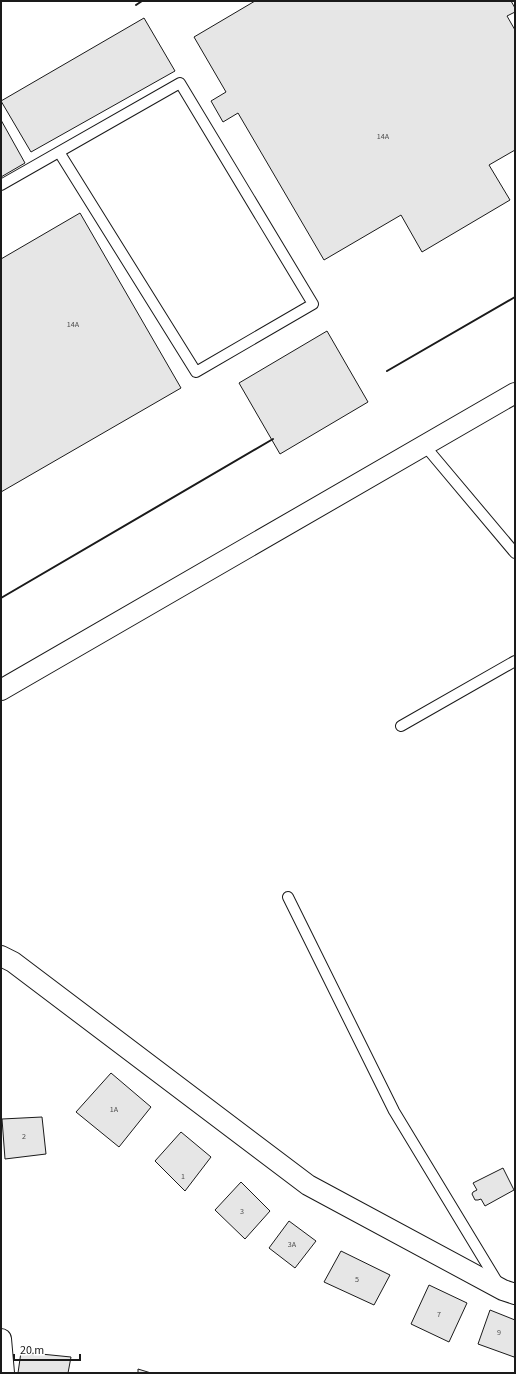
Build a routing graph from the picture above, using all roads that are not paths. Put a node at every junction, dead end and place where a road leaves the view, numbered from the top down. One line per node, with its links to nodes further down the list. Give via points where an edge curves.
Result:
1 (59, 152): 1 (lane, via 196,372 313,304 180,83); 2 (lane)
2 (1, 185)
3 (515, 393): 4 (street)
4 (425, 446): 5 (lane); 7 (street)
5 (515, 553)
6 (515, 661): 8 (lane)
7 (1, 690)
8 (401, 726)
9 (288, 897): 11 (lane, via 394,1111)
10 (1, 956): 11 (street, via 13,962 308,1185)
11 (509, 1292)
12 (1, 1339): 13 (street)
13 (4, 1373)

